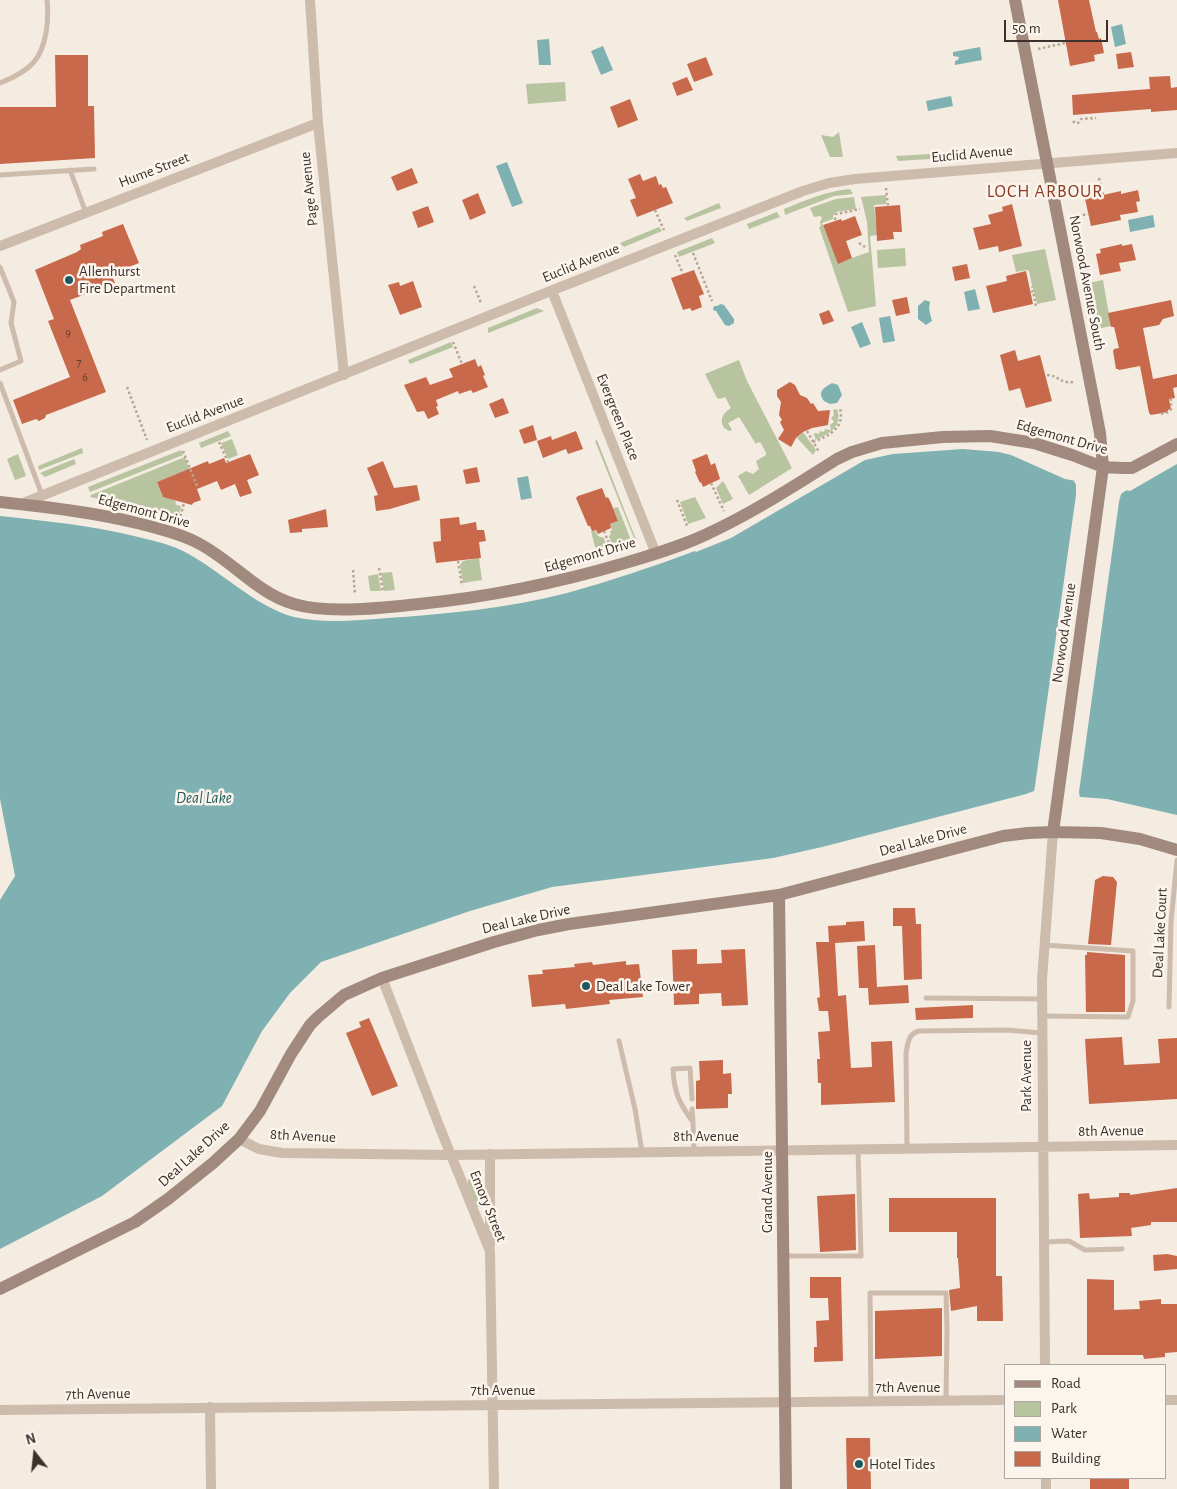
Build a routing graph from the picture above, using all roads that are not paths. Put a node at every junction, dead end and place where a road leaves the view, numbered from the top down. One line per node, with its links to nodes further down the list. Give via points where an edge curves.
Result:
1 (47, 0): 4 (lane, via 45,40 33,63)
2 (310, 0): 5 (street, Page Avenue)
3 (1015, 0): 7 (main road, Norwood Avenue South)
4 (0, 83)
5 (318, 123): 11 (street, Hume Street); 16 (street, Page Avenue)
6 (1177, 153): 7 (street, Euclid Avenue)
7 (1047, 162): 14 (street, Euclid Avenue, via 829,183); 19 (main road, Norwood Avenue South, via 1100,433)
8 (94, 169): 9 (lane)
9 (70, 170): 10 (lane); 11 (lane)
10 (0, 174)
11 (86, 213): 12 (street, Hume Street)
12 (0, 246)
13 (0, 267): 15 (lane, via 14,302 11,324 21,361)
14 (552, 291): 16 (street, Euclid Avenue); 24 (street, Evergreen Place)
15 (0, 370)
16 (344, 375): 21 (street, Euclid Avenue)
17 (0, 383): 21 (lane)
18 (1177, 444): 19 (main road, Edgemont Drive, via 1132,468)
19 (1103, 467): 20 (main road, Norwood Avenue South); 24 (main road, Edgemont Drive, via 1034,443 990,436 882,443 837,459 749,513)
20 (1101, 484): 25 (main road, Norwood Avenue)
21 (42, 495): 23 (street, Euclid Avenue)
22 (0, 502): 23 (main road, Edgemont Drive)
23 (20, 504): 24 (main road, Edgemont Drive, via 93,513 176,533 212,551 276,596 313,608 405,606 498,594 563,581)
24 (656, 554)
25 (1058, 787): 26 (main road, Park Avenue)
26 (1053, 832): 27 (main road, Deal Lake Drive, via 1140,838); 29 (main road, Deal Lake Drive, via 1003,836); 30 (street, Park Avenue)
27 (1177, 850)
28 (1177, 860): 34 (lane, Deal Lake Court, via 1171,922)
29 (779, 895): 31 (main road, Deal Lake Drive, via 538,930); 47 (main road, Grand Avenue)
30 (1044, 945): 33 (street, Park Avenue); 35 (lane, via 1133,951 1133,1001 1128,1017)
31 (382, 978): 41 (main road, Deal Lake Drive, via 344,995 318,1017 291,1054 260,1111); 49 (street, Emory Street)
32 (926, 998): 33 (lane)
33 (1042, 999): 35 (street, Park Avenue)
34 (1169, 1007)
35 (1042, 1016): 36 (street, Park Avenue)
36 (1042, 1033): 43 (street, Park Avenue); 45 (lane, via 1007,1030 913,1033 906,1053)
37 (619, 1041): 48 (lane)
38 (692, 1099): 40 (lane, via 690,1068 673,1068 674,1087)
39 (692, 1110): 40 (lane)
40 (692, 1122): 46 (lane)
41 (239, 1139): 49 (street, 8th Avenue, via 282,1153); 55 (main road, Deal Lake Drive, via 176,1193 135,1222)
42 (1177, 1146): 43 (street, 8th Avenue)
43 (1043, 1147): 45 (street, 8th Avenue); 51 (street, Park Avenue)
44 (858, 1150): 45 (street, 8th Avenue); 47 (street, 8th Avenue); 54 (lane, via 861,1256)
45 (906, 1150)
46 (694, 1151): 47 (street, 8th Avenue); 48 (street, 8th Avenue)
47 (784, 1151): 54 (main road, Grand Avenue)
48 (642, 1152): 50 (street, 8th Avenue)
49 (451, 1154): 50 (street, 8th Avenue); 53 (street, Emory Street)
50 (490, 1154): 53 (street)
51 (1044, 1242): 52 (lane, via 1069,1241 1085,1250); 56 (street, Park Avenue)
52 (1122, 1249)
53 (490, 1251): 61 (street, Emory Street)
54 (784, 1256): 60 (main road, Grand Avenue)
55 (0, 1289)
56 (1045, 1364)
57 (1004, 1400): 59 (street, 7th Avenue)
58 (870, 1402): 59 (street, 7th Avenue); 59 (lane, via 870,1293 946,1293); 60 (street, 7th Avenue)
59 (946, 1402)
60 (786, 1403): 61 (street, 7th Avenue); 66 (main road, Grand Avenue)
61 (494, 1405): 62 (street, 7th Avenue); 65 (street, Emory Street)
62 (210, 1407): 63 (street, 7th Avenue); 64 (street)
63 (0, 1410)
64 (211, 1489)
65 (494, 1489)
66 (786, 1489)

